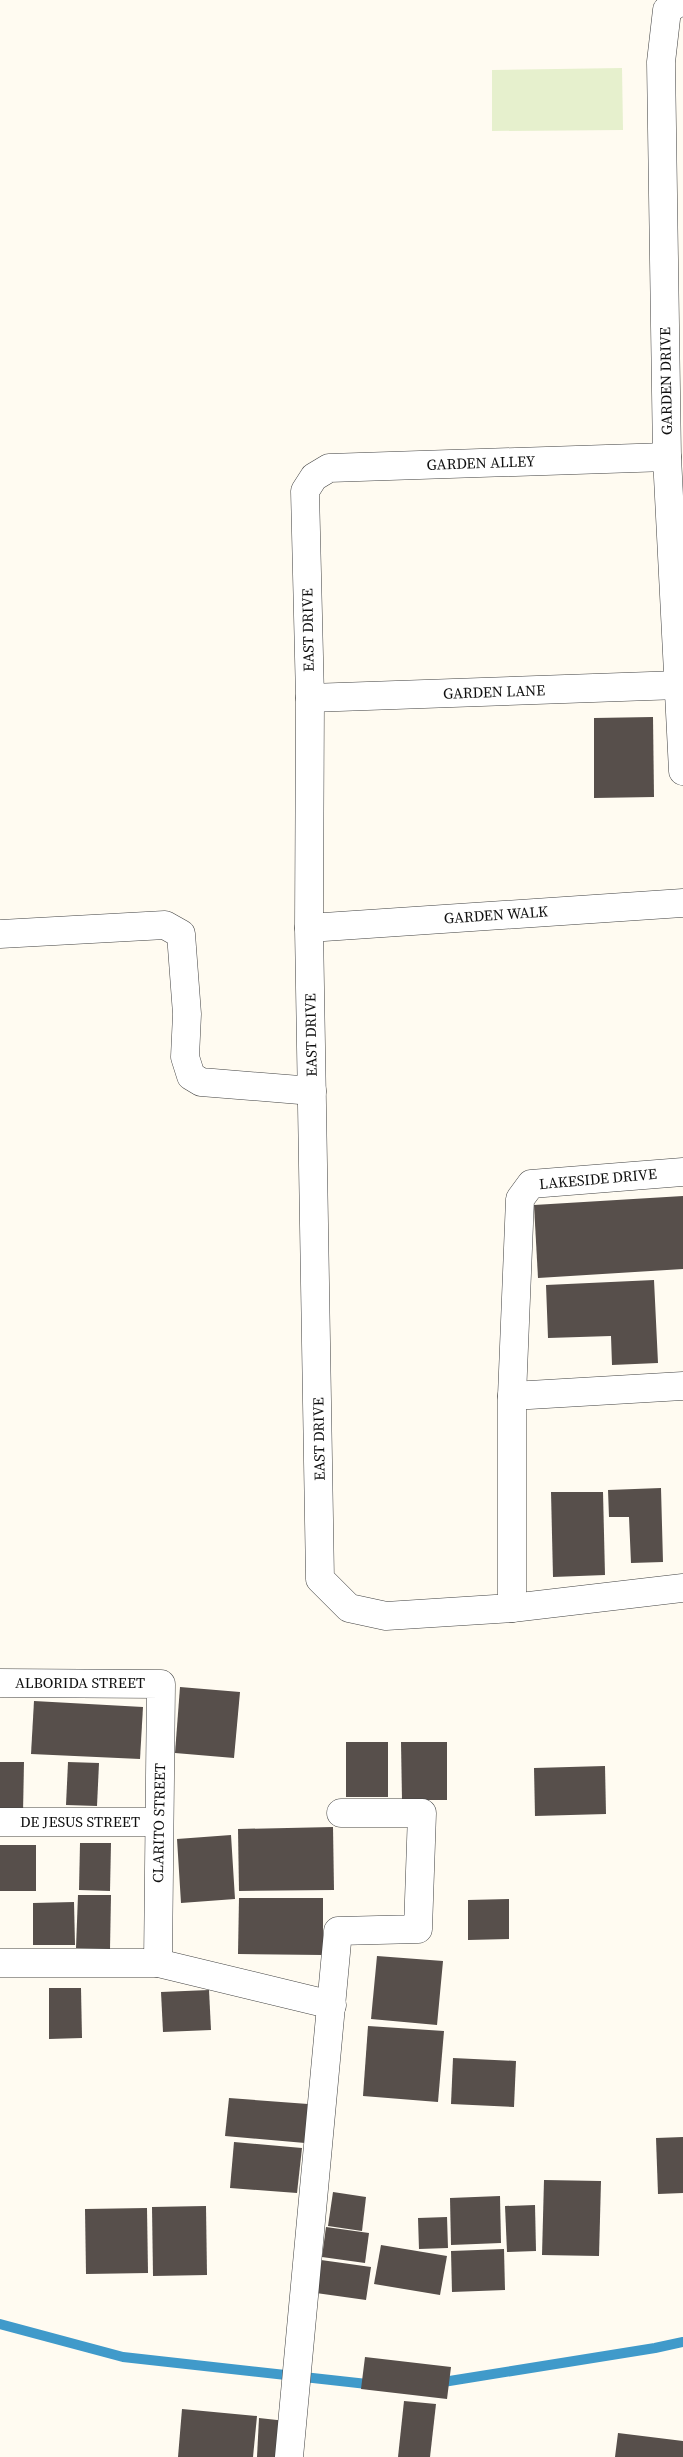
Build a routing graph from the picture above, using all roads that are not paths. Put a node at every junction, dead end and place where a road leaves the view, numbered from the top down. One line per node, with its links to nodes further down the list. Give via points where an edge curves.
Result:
1 (683, 0): 2 (street, GARDEN DRIVE, via 667,10 661,62)
2 (667, 456): 3 (street, GARDEN ALLEY, via 329,468 314,477); 4 (street, GARDEN DRIVE)
3 (305, 490): 5 (street, EAST DRIVE)
4 (678, 685): 5 (street, GARDEN LANE); 6 (street, GARDEN DRIVE)
5 (310, 698): 8 (street, EAST DRIVE)
6 (683, 771)
7 (683, 902): 8 (street, GARDEN WALK)
8 (309, 928): 10 (street, EAST DRIVE)
9 (0, 934): 10 (street, via 165,925 174,928 181,934 187,1014 185,1057 192,1076 201,1082)
10 (312, 1091): 15 (street, EAST DRIVE, via 320,1578 349,1608 386,1616)
11 (683, 1172): 13 (street, LAKESIDE DRIVE, via 531,1184 520,1199)
12 (683, 1386): 13 (street)
13 (512, 1396): 15 (street)
14 (683, 1588): 15 (street)
15 (512, 1608)
16 (0, 1683): 17 (street, ALBORIDA STREET)
17 (160, 1684): 20 (street, CLARITO STREET)
18 (341, 1813): 23 (street, via 422,1813 418,1929 338,1931)
19 (0, 1822): 20 (street, DE JESUS STREET)
20 (159, 1822): 22 (street, CLARITO STREET)
21 (0, 1963): 22 (street)
22 (158, 1963): 23 (street)
23 (332, 2005): 24 (street)
24 (289, 2457)

